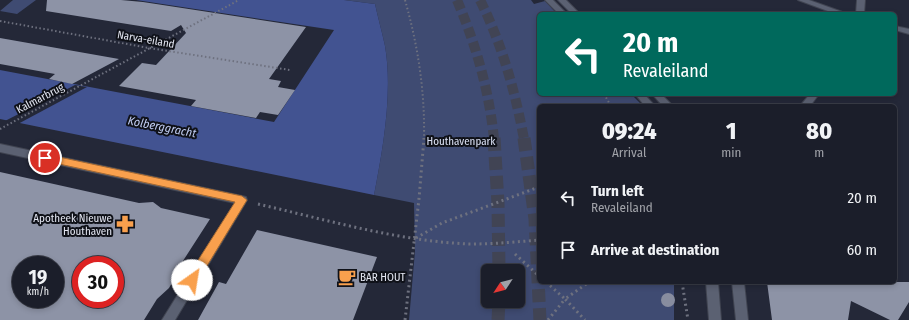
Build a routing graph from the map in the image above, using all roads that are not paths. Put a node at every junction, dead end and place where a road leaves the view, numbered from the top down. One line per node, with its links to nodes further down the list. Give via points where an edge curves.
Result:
1 (549, 0): 5 (street)
2 (562, 0): 6 (street)
3 (802, 0): 7 (street)
4 (861, 0): 8 (street)
5 (561, 12)
6 (574, 12)
7 (838, 12)
8 (860, 12)
9 (897, 29): 10 (street)
10 (909, 32)
11 (641, 96): 14 (street)
12 (658, 96): 15 (street)
13 (813, 96): 16 (street)
14 (648, 104)
15 (666, 104)
16 (807, 104)
17 (0, 148): 20 (street, via 242,200)
18 (712, 284): 21 (street)
19 (738, 284): 22 (street)
20 (168, 320)
21 (715, 320)
22 (742, 320)

